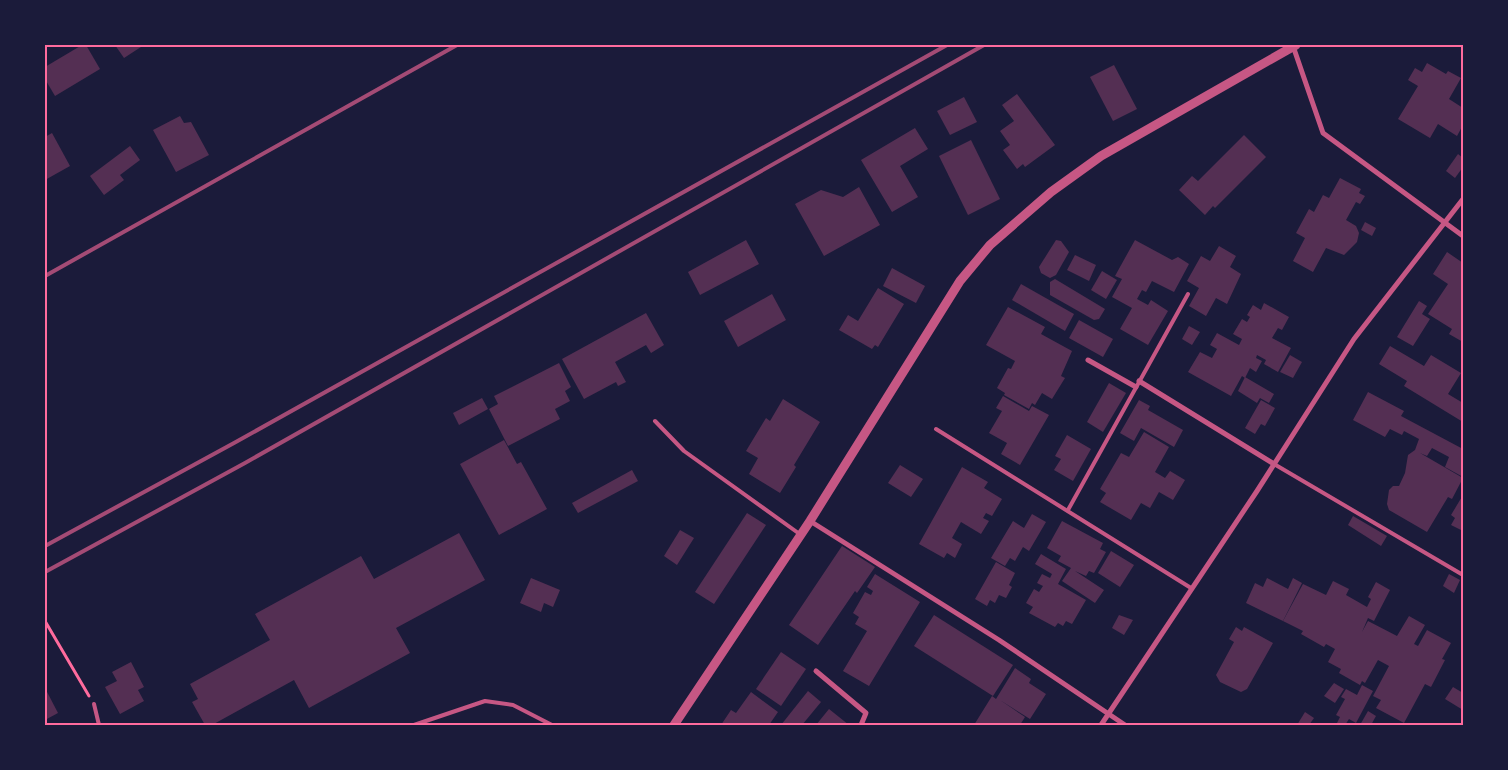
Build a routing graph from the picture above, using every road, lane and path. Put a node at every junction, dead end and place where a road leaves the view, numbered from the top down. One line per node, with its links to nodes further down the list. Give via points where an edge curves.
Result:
1 (1295, 46): 3 (street, via 1323,133); 13 (street, via 1101,156 1051,192 990,245 960,281)
2 (1463, 199): 3 (street)
3 (1444, 222): 4 (street); 11 (street, via 1354,339)
4 (1463, 236)
5 (1188, 294): 7 (lane)
6 (1088, 360): 8 (street)
7 (1140, 381): 8 (lane); 11 (street)
8 (1136, 387): 12 (lane)
9 (654, 421): 14 (lane, via 684,451)
10 (936, 429): 12 (lane)
11 (1274, 464): 15 (lane); 16 (street)
12 (1068, 510): 16 (lane)
13 (810, 521): 14 (street); 20 (street, via 999,640)
14 (801, 535): 24 (street)
15 (1463, 575)
16 (1191, 588): 20 (street)
17 (45, 621): 19 (path)
18 (816, 671): 25 (street, via 866,713)
19 (94, 704): 21 (lane)
20 (1108, 714): 26 (street); 27 (street)
21 (99, 725)
22 (414, 725): 23 (lane, via 485,701 513,705)
23 (552, 725)
24 (674, 725)
25 (862, 725)
26 (1101, 725)
27 (1126, 725)

